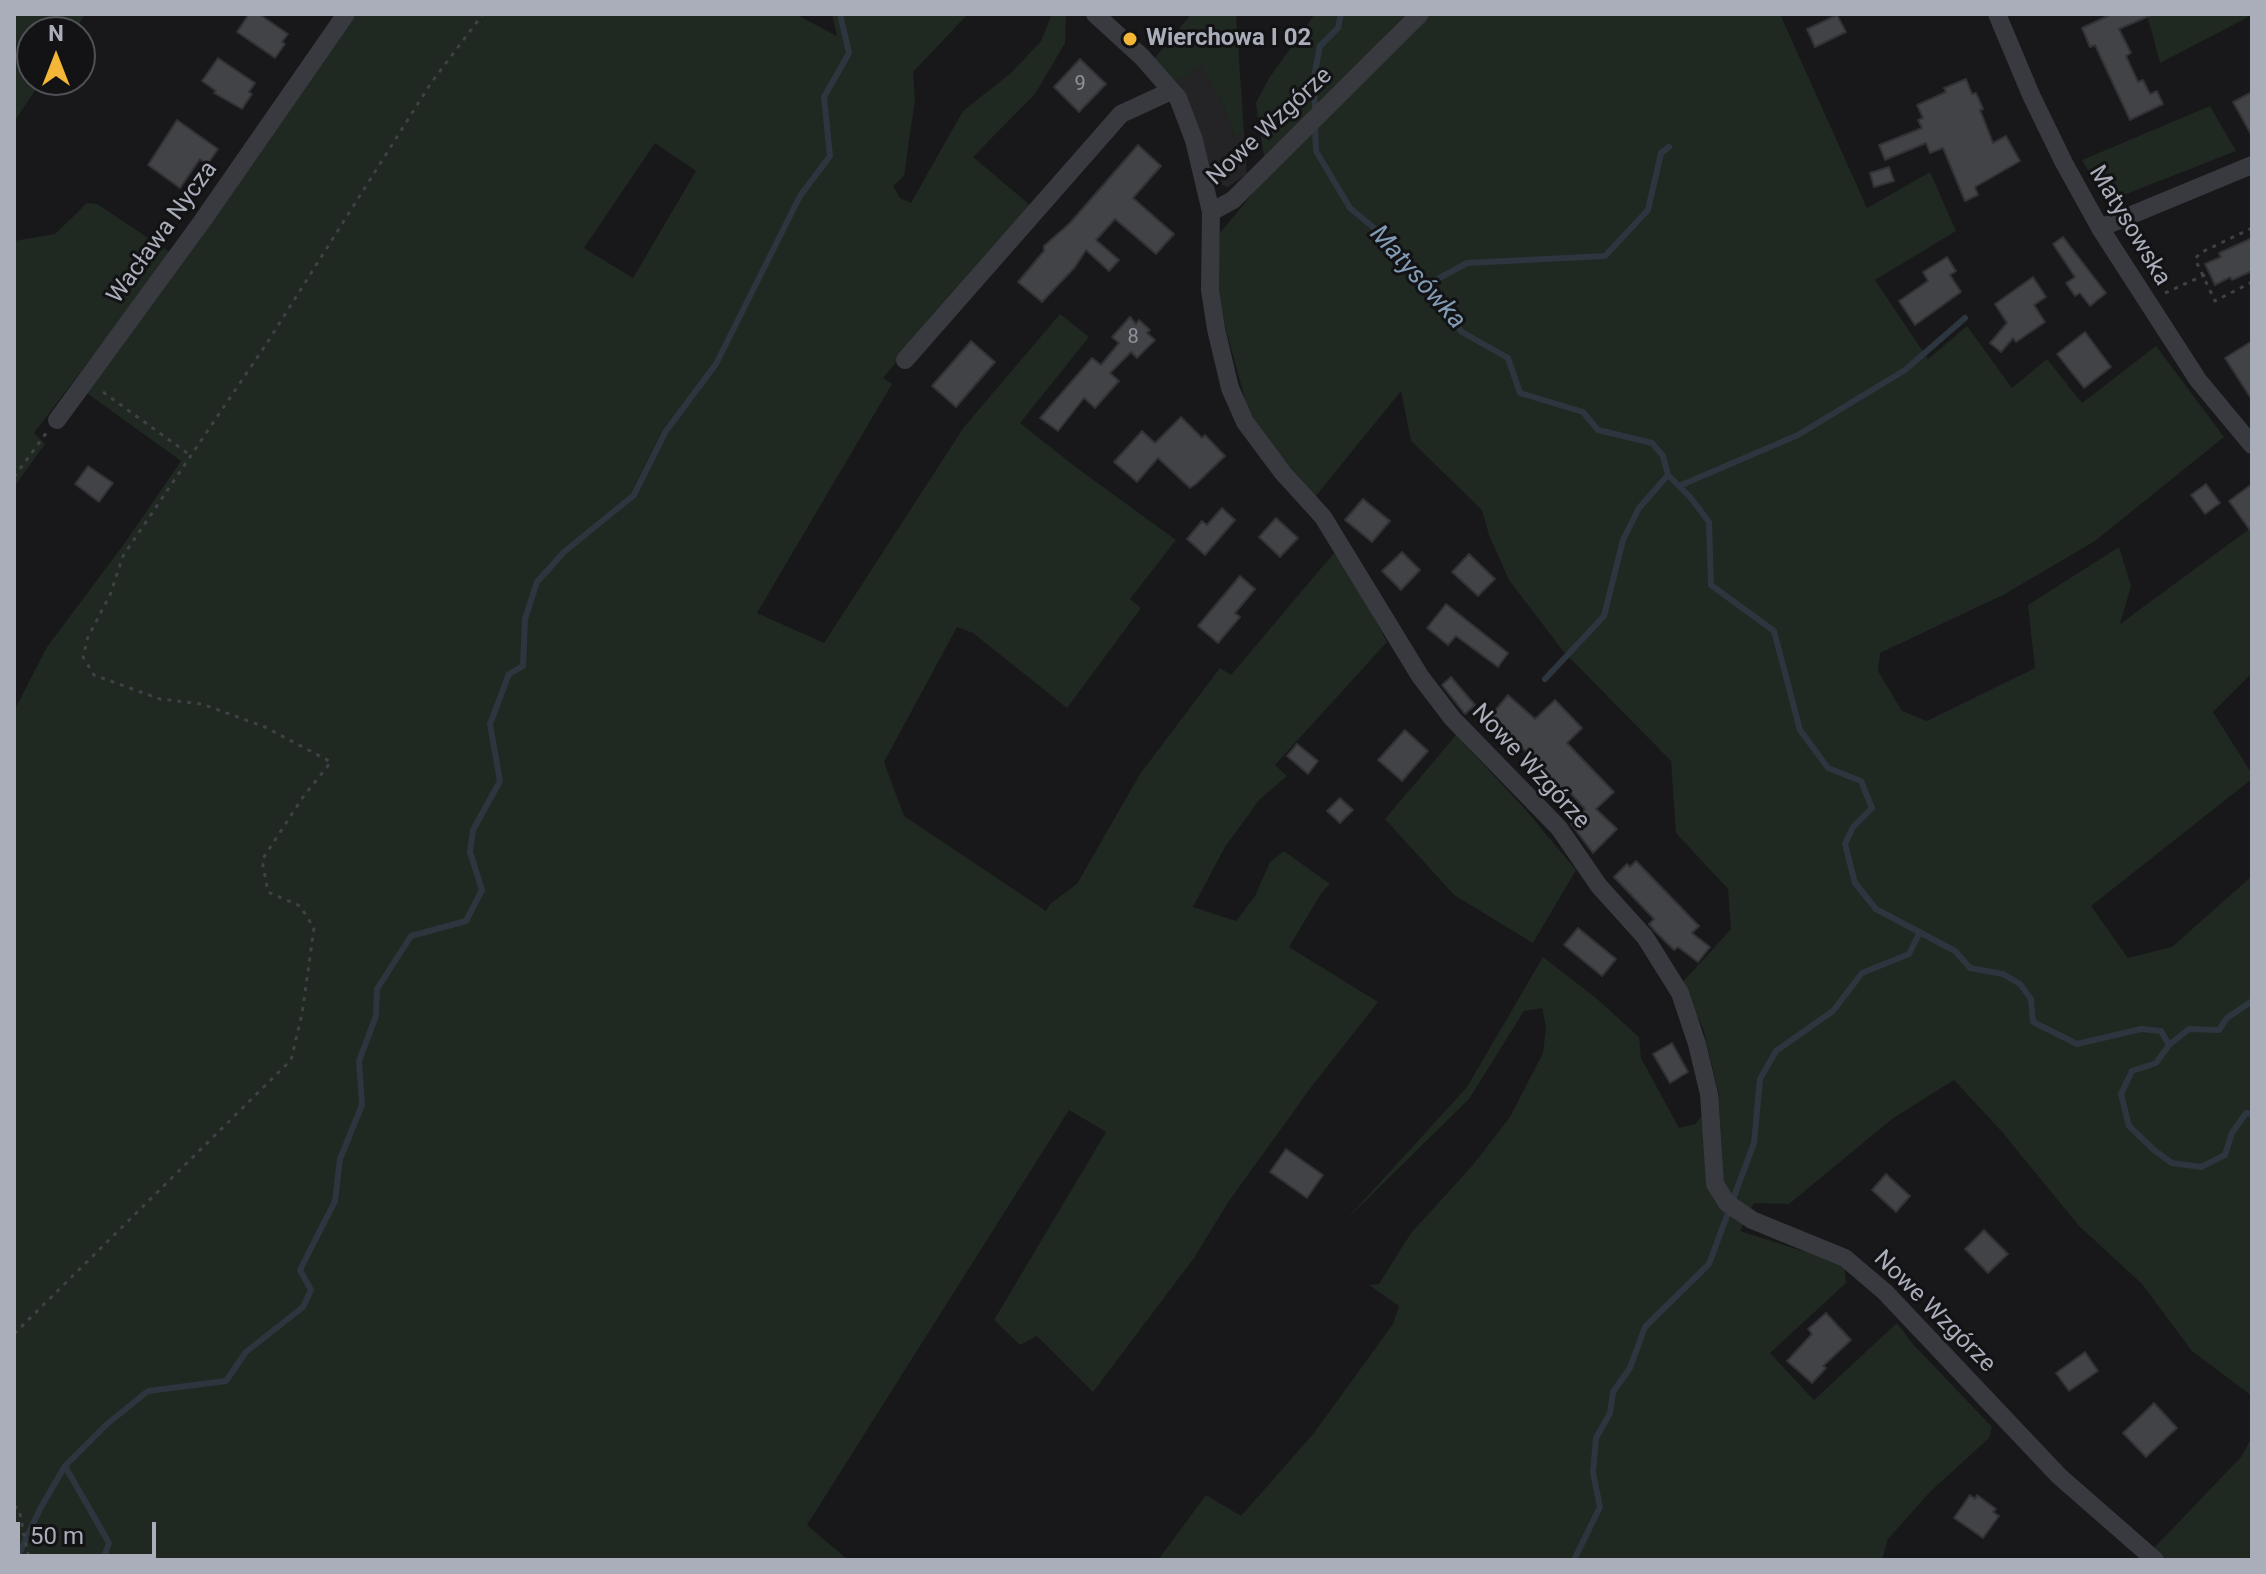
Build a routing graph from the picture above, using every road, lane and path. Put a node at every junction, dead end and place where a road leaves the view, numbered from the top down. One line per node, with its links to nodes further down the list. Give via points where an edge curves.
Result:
1 (346, 14): 16 (street, Wacława Nycza)
2 (483, 14): 19 (path, via 431,83)
3 (1095, 14): 6 (street)
4 (1420, 14): 8 (street, Nowe Wzgórze, via 1233,200)
5 (1997, 14): 9 (street, Matysowska, via 2031,95)
6 (1171, 91): 8 (street, via 1194,140); 15 (street, via 1121,114)
7 (2252, 165): 9 (street)
8 (1211, 212): 24 (street, Nowe Wzgórze, via 1210,290 1216,329 1230,388 1245,422 1323,517 1420,676 1452,718 1559,828 1652,948 1680,993 1709,1094 1715,1184 1727,1203 1752,1220 1855,1266 2059,1476)
9 (2100, 228): 18 (street, Matysowska, via 2198,380)
10 (2252, 228): 12 (path, via 2200,253 2195,259)
11 (2209, 273): 12 (path)
12 (2202, 276): 13 (path, via 2215,301); 14 (path)
13 (2252, 282)
14 (2173, 289)
15 (905, 360)
16 (86, 380): 17 (street, Wacława Nycza); 19 (path)
17 (57, 420): 20 (path)
18 (2252, 445)
19 (192, 456): 21 (path, via 123,556 83,657 94,675 265,727 331,762 262,860 268,892 300,906 314,928 302,1014 291,1060)
20 (14, 477)
21 (14, 1334)
22 (14, 1506): 23 (path, via 19,1509)
23 (29, 1560)
24 (2155, 1560)

